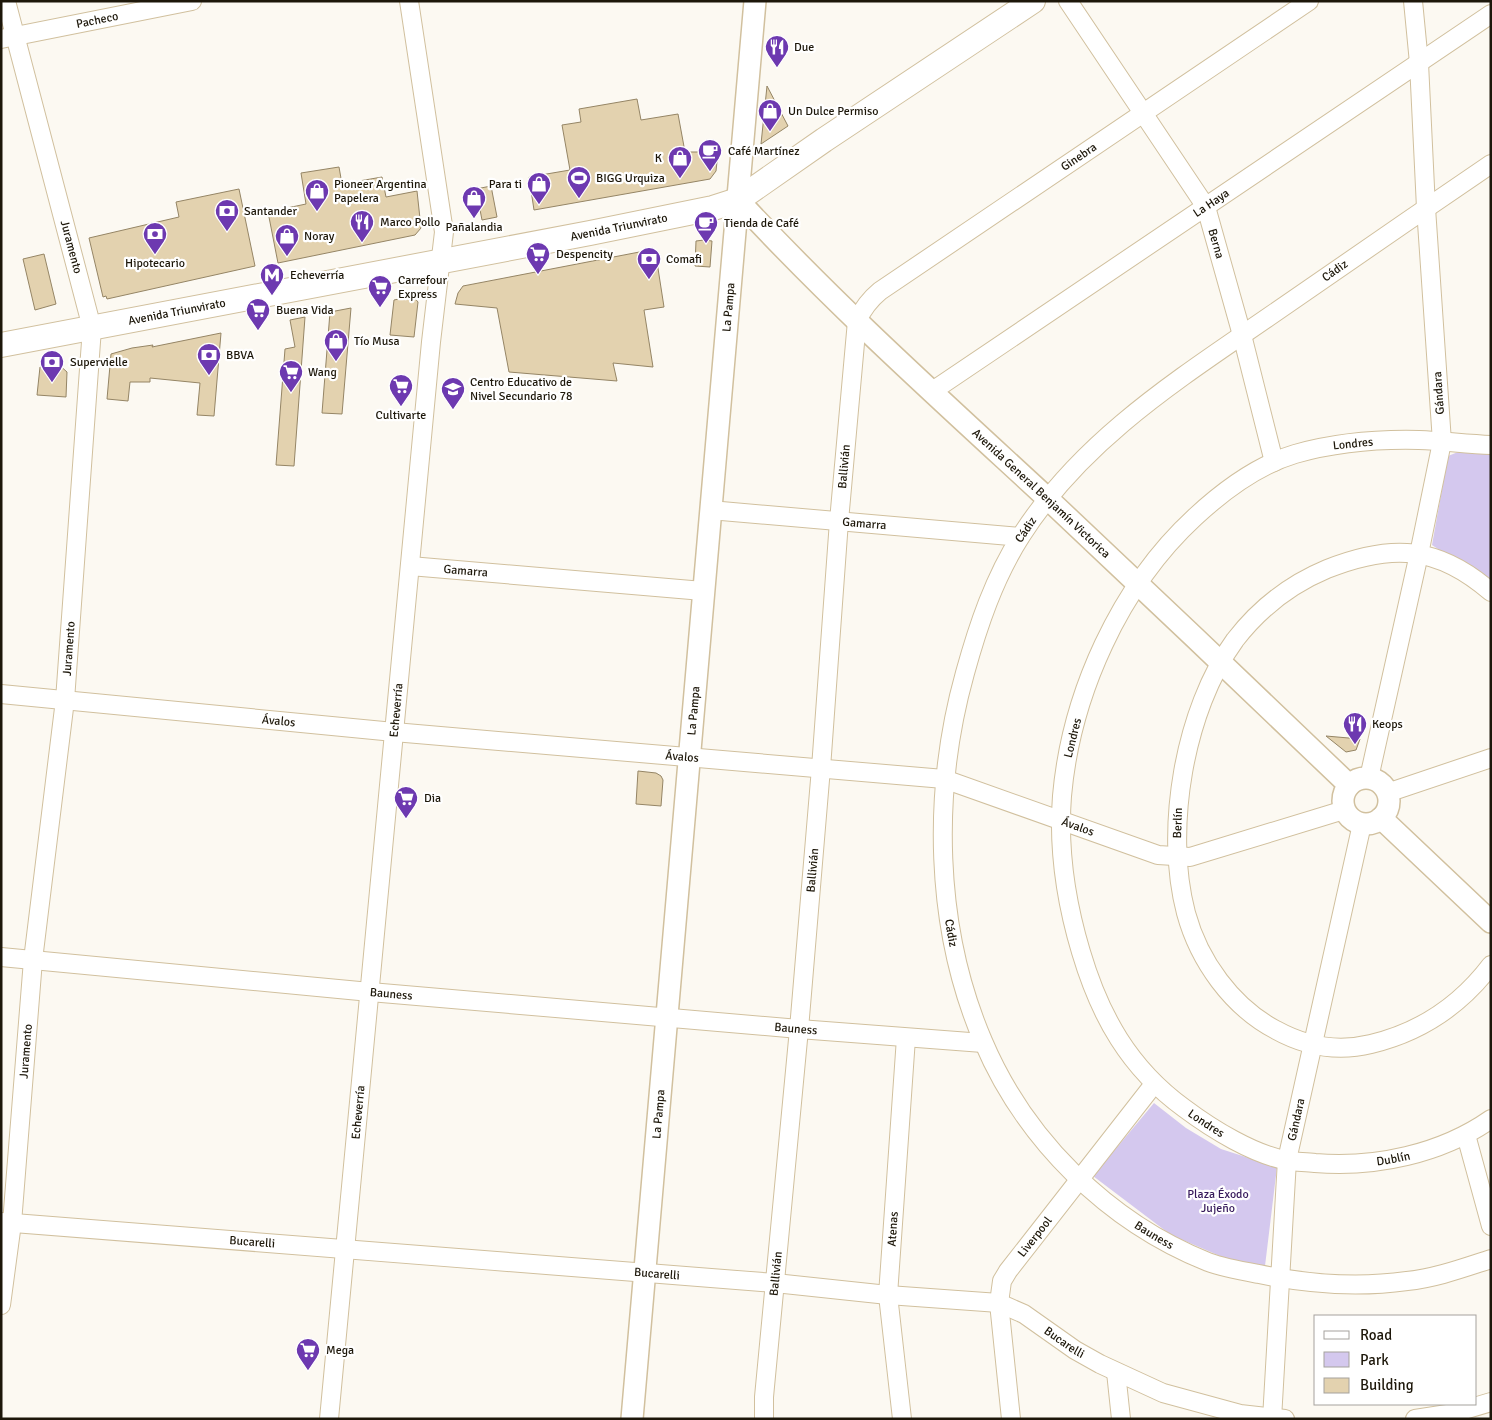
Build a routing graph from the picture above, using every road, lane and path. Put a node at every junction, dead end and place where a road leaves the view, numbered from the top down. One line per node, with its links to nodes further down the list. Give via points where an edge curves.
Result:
1 (6, 1): 10 (street, Juramento)
2 (192, 1): 10 (street, Pacheco)
3 (409, 1): 17 (street, Echeverría, via 444,232)
4 (755, 1): 14 (street, La Pampa)
5 (1033, 1): 14 (main road, Avenida Triunvirato)
6 (1068, 1): 12 (street, Berna)
7 (1309, 1): 12 (street, Ginebra)
8 (1413, 1): 11 (street, Gándara)
9 (1491, 14): 11 (street, La Haya)
10 (9, 38): 19 (street, Juramento)
11 (1419, 63): 15 (street, La Haya); 16 (street, Gándara)
12 (1143, 114): 15 (street, Berna); 18 (street, Ginebra, via 880,291 870,299)
13 (1491, 164): 16 (street, Cádiz)
14 (738, 200): 17 (main road, Avenida Triunvirato, via 713,208); 18 (street, Avenida General Benjamín Victorica); 27 (street, La Pampa)
15 (1206, 207): 20 (street, Berna); 22 (street, La Haya)
16 (1426, 208): 20 (street, Cádiz); 23 (street, Gándara)
17 (440, 262): 19 (main road, Avenida Triunvirato); 31 (street, Echeverría)
18 (857, 321): 22 (street, Avenida General Benjamín Victorica); 28 (street, Ballivián)
19 (92, 328): 21 (main road, Avenida Triunvirato); 37 (street, Juramento)
20 (1242, 335): 25 (street, Berna); 26 (street, Cádiz, via 1176,380 1112,431)
21 (1, 345)
22 (932, 392): 26 (street, Avenida General Benjamín Victorica)
23 (1442, 442): 24 (street); 25 (street, Londres, via 1396,440 1346,444 1294,454); 30 (street, Gándara)
24 (1491, 446)
25 (1274, 462): 32 (street, Londres, via 1207,506 1161,552)
26 (1048, 499): 29 (street, Cádiz); 32 (street, Avenida General Benjamín Victorica)
27 (710, 510): 28 (street, Gamarra); 33 (street, La Pampa)
28 (839, 521): 29 (street, Gamarra); 41 (street, Ballivián)
29 (1020, 537): 43 (street, Cádiz, via 980,621 957,700)
30 (1419, 554): 34 (street, Berlín, via 1438,558); 35 (street, Berlín, via 1367,556 1293,586 1252,620); 42 (street, Gándara)
31 (410, 566): 33 (street, Gamarra); 38 (street, Echeverría)
32 (1137, 584): 35 (street, Avenida General Benjamín Victorica); 48 (street, Londres, via 1106,640 1086,688 1067,763)
33 (703, 591): 39 (street, La Pampa)
34 (1491, 592)
35 (1221, 663): 44 (street, Avenida General Benjamín Victorica); 49 (street, Berlín, via 1198,716 1185,763 1179,801)
36 (1, 694): 37 (street, Ávalos)
37 (65, 700): 38 (street, Ávalos); 52 (street, Juramento)
38 (394, 732): 39 (street, Ávalos); 54 (street, Echeverría)
39 (690, 757): 41 (street, Ávalos); 55 (street, La Pampa)
40 (1491, 758): 45 (street)
41 (821, 768): 43 (street, Ávalos); 56 (street, Ballivián)
42 (1369, 778): 44 (street, via 1358,779); 45 (street, via 1380,783)
43 (944, 779): 48 (street, Ávalos); 58 (street, Cádiz, via 942,812 949,925 967,998)
44 (1349, 785): 46 (street, via 1343,797)
45 (1387, 793): 47 (street, via 1388,807)
46 (1344, 810): 47 (street, via 1351,820); 49 (street, Ávalos)
47 (1372, 821): 50 (street); 59 (street, Gándara)
48 (1061, 822): 49 (street, Ávalos, via 1158,855); 60 (street, Londres, via 1068,901 1086,971 1108,1023 1125,1050)
49 (1178, 858): 59 (street, Berlín, via 1186,913 1195,939 1223,986 1262,1023)
50 (1491, 922)
51 (1, 957): 52 (street, Bauness)
52 (34, 960): 54 (street, Bauness); 65 (street, Juramento)
53 (1491, 965): 59 (street, Berlín, via 1459,1001 1415,1030 1364,1046 1337,1048)
54 (370, 992): 55 (street, Bauness); 67 (street, Echeverría)
55 (666, 1017): 56 (street, Bauness); 69 (street, La Pampa)
56 (799, 1029): 57 (street, Bauness); 71 (street, Ballivián)
57 (906, 1038): 58 (street, Bauness); 72 (street, Atenas)
58 (983, 1043): 64 (street, Bauness, via 1030,1123 1052,1152)
59 (1312, 1045): 63 (street, Gándara)
60 (1154, 1084): 63 (street, Londres, via 1214,1129); 64 (street, Liverpool)
61 (1491, 1120): 62 (street, Dublín)
62 (1466, 1135): 63 (street, Dublín, via 1396,1159 1335,1165); 66 (street)
63 (1287, 1160): 70 (street, Gándara)
64 (1080, 1179): 70 (street, Bauness, via 1133,1222 1170,1244 1212,1263); 73 (street, Liverpool, via 1008,1271)
65 (7, 1223): 67 (street, Bucarelli); 74 (street, Juramento)
66 (1491, 1226)
67 (344, 1249): 69 (street, Bucarelli); 78 (street, Echeverría)
68 (1491, 1259): 70 (street, Bauness, via 1451,1272 1400,1282 1318,1284)
69 (644, 1273): 71 (street, Bucarelli); 79 (street, La Pampa)
70 (1280, 1278): 77 (street, Gándara)
71 (775, 1283): 72 (street, Bucarelli); 80 (street, Ballivián)
72 (888, 1295): 73 (street, Bucarelli); 81 (street, Atenas)
73 (998, 1303): 75 (street, Bucarelli, via 1024,1314 1075,1350); 82 (street, Liverpool)
74 (1, 1304)
75 (1116, 1372): 77 (street, Bucarelli, via 1172,1396 1240,1414); 83 (street)
76 (1491, 1402): 84 (street, via 1454,1413)
77 (1276, 1418)
78 (329, 1419)
79 (632, 1419)
80 (764, 1419)
81 (902, 1419)
82 (1011, 1419)
83 (1121, 1419)
84 (1415, 1419)

